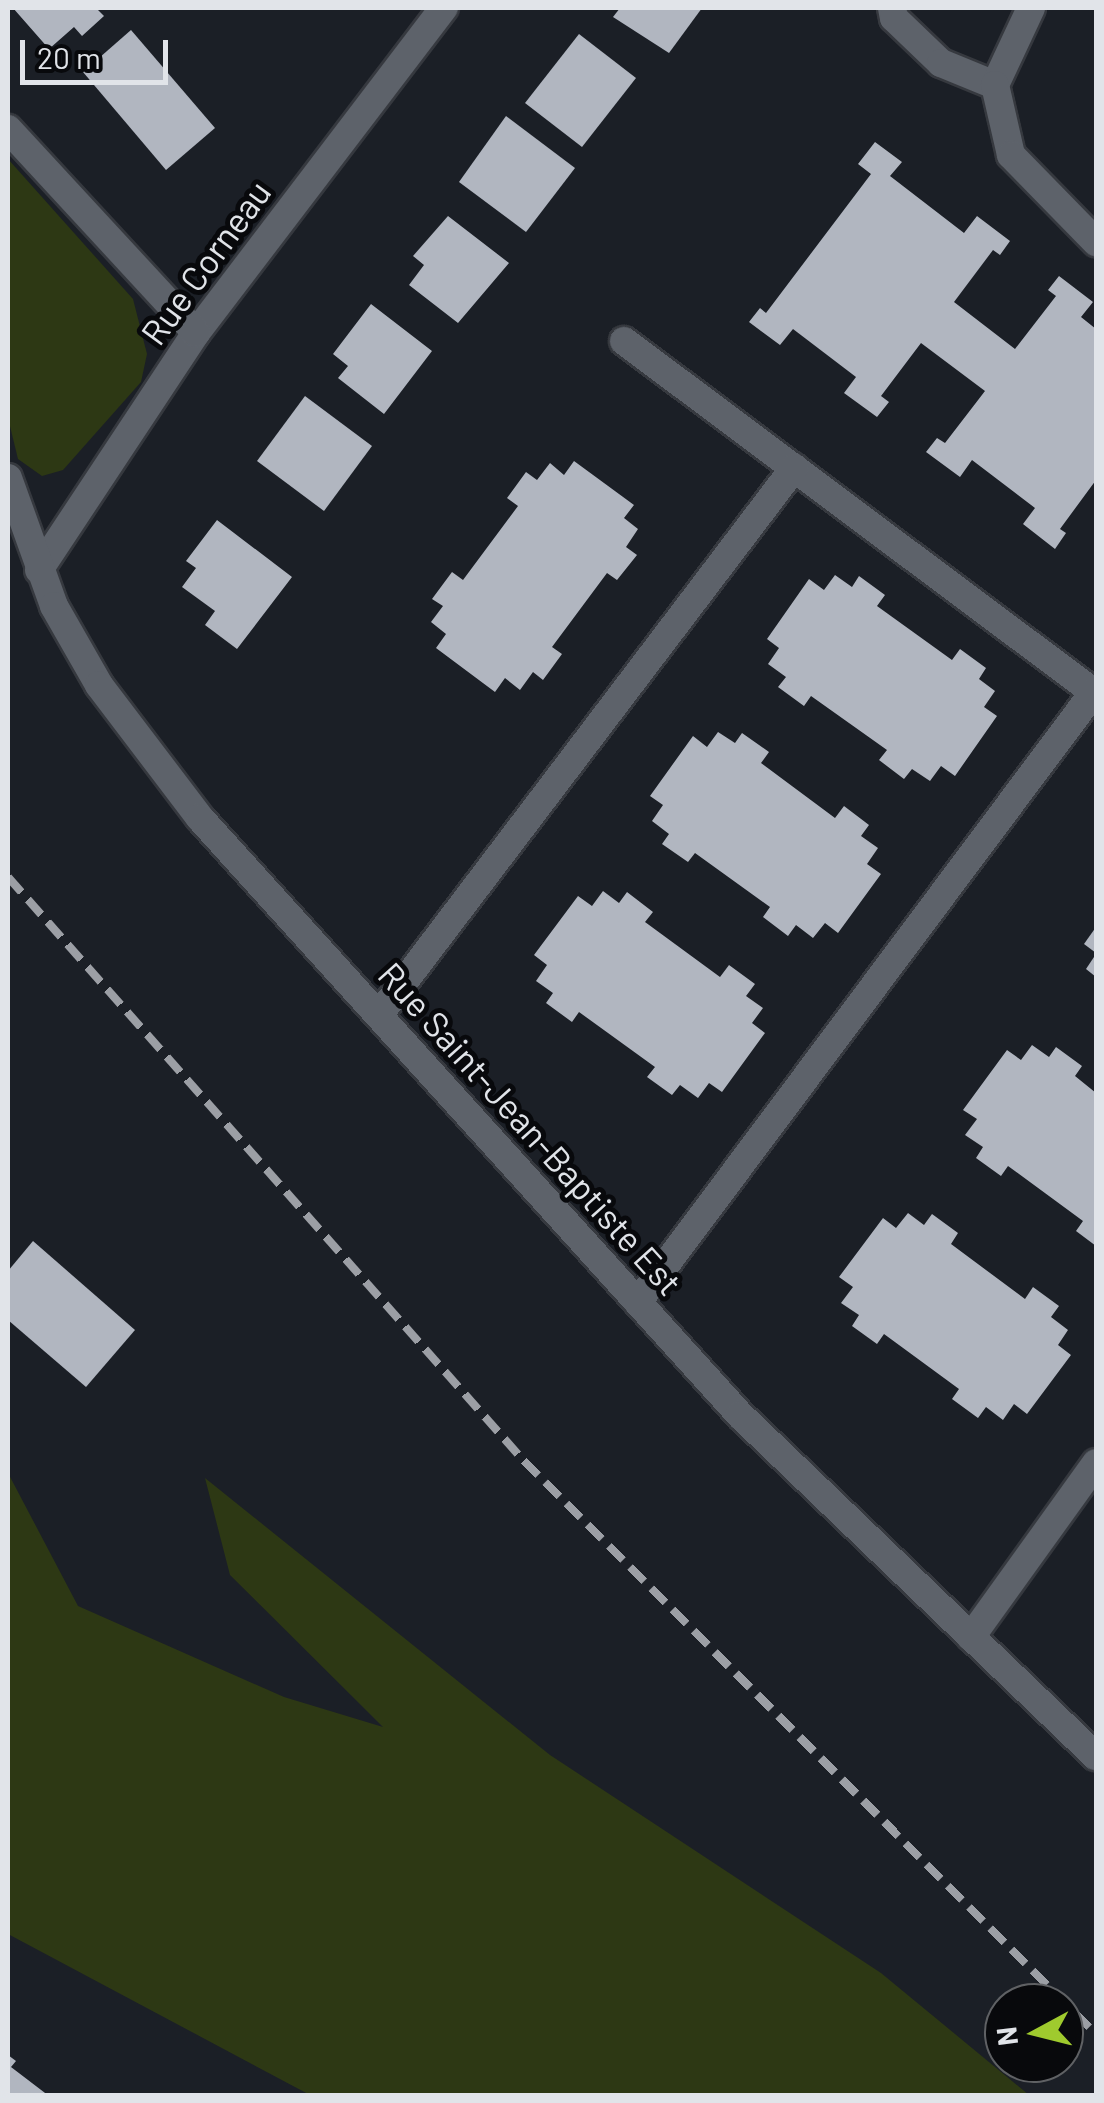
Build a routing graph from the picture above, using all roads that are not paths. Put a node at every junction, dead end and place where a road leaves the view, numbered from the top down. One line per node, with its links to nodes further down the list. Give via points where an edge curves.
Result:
1 (444, 8): 7 (street, Rue Corneau)
2 (892, 8): 4 (street, via 894,18 941,63)
3 (1031, 8): 4 (street)
4 (995, 85): 6 (street, via 1011,156)
5 (8, 129): 7 (street)
6 (1096, 242)
7 (196, 334): 11 (street, Rue Corneau)
8 (624, 340): 9 (street)
9 (794, 468): 12 (street); 13 (street)
10 (8, 478): 11 (street, Rue Saint-Jean-Baptiste Est)
11 (39, 570): 13 (street, Rue Saint-Jean-Baptiste Est, via 99,685 138,742)
12 (1096, 692): 14 (street)
13 (379, 1015): 14 (street, Rue Saint-Jean-Baptiste Est)
14 (638, 1302): 16 (street, Rue Saint-Jean-Baptiste Est, via 740,1415)
15 (1096, 1464): 16 (street)
16 (971, 1636): 17 (street, Rue Saint-Jean-Baptiste Est)
17 (1096, 1756)

